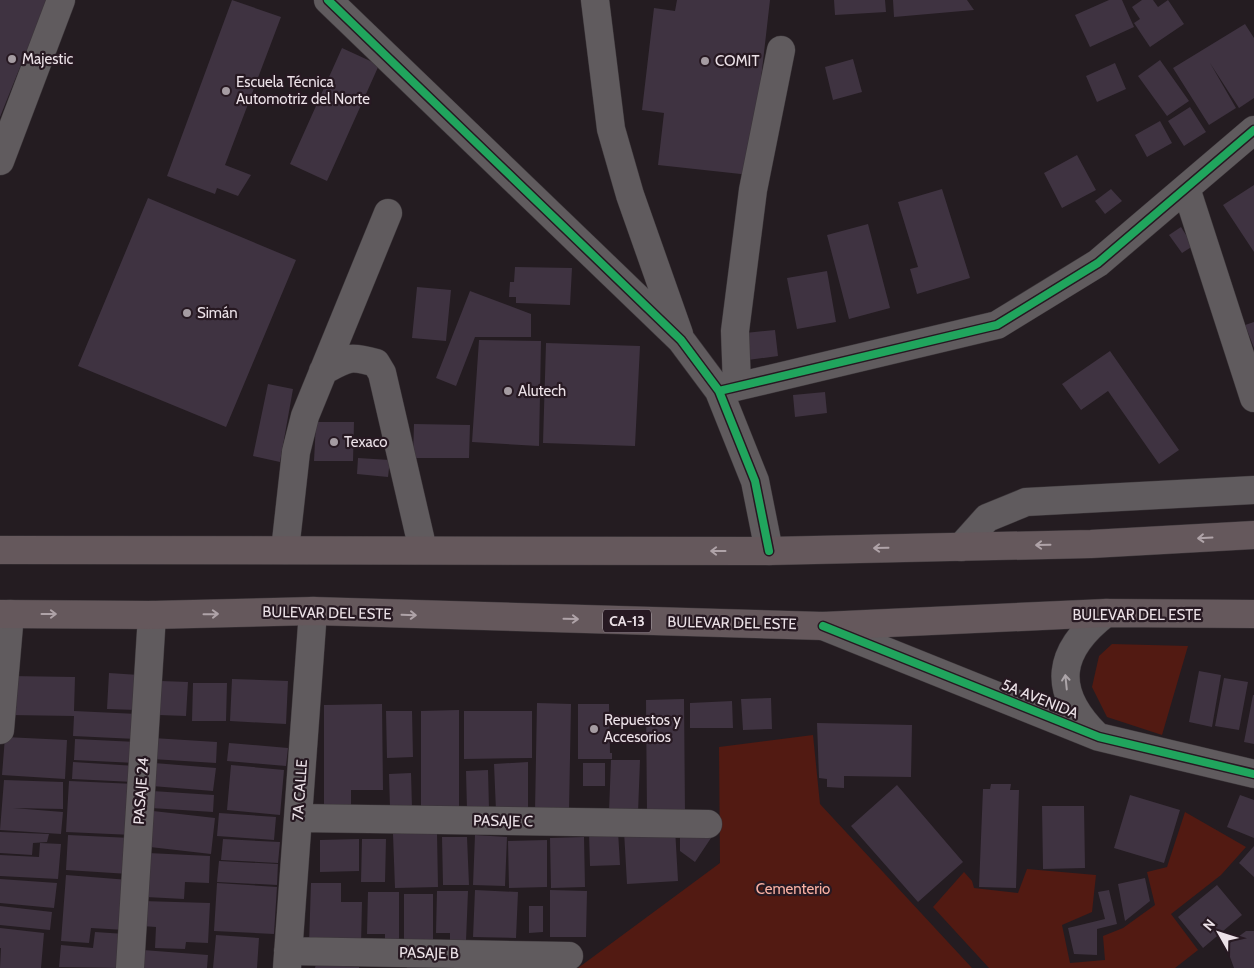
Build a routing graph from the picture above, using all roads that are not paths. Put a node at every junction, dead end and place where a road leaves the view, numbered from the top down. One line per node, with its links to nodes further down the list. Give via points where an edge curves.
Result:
1 (61, 0): 6 (street)
2 (328, 0): 9 (street)
3 (595, 0): 9 (street, via 611,129)
4 (781, 50): 11 (street, via 752,199)
5 (1254, 130): 7 (street)
6 (0, 161)
7 (1186, 188): 11 (street, via 1098,263 997,325); 12 (street)
8 (388, 213): 10 (street)
9 (681, 340): 11 (street)
10 (323, 371): 17 (street, via 305,416 296,452); 18 (street, via 346,358 360,358 376,363 382,373)
11 (728, 389): 19 (street, via 755,481)
12 (1254, 398)
13 (1254, 490): 15 (street, via 1026,502 987,518)
14 (1254, 535): 15 (highway, one-way to 15)
15 (960, 547): 19 (highway, one-way to 19)
16 (0, 550): 17 (highway)
17 (285, 550): 18 (highway)
18 (423, 550): 19 (highway, one-way to 18)
19 (770, 551)
20 (313, 612): 24 (highway, BULEVAR DEL ESTE / CA-13, one-way to 20); 25 (highway, BULEVAR DEL ESTE / CA-13, one-way to 25); 29 (street, 7A CALLE)
21 (1106, 613): 23 (highway, BULEVAR DEL ESTE / CA-13); 25 (highway, BULEVAR DEL ESTE / CA-13); 27 (street, 5A AVENIDA, one-way to 21, via 1074,708 1065,672 1078,640)
22 (5, 614): 24 (highway, BULEVAR DEL ESTE / CA-13, one-way to 24); 26 (street)
23 (1254, 614)
24 (152, 615): 33 (street, PASAJE 24)
25 (823, 626): 27 (street, 5A AVENIDA)
26 (0, 730)
27 (1099, 738): 28 (street, 5A AVENIDA)
28 (1254, 774)
29 (298, 818): 30 (street, PASAJE C); 32 (street, 7A CALLE)
30 (708, 824)
31 (569, 956): 32 (street, PASAJE B)
32 (288, 959)
33 (130, 968)

